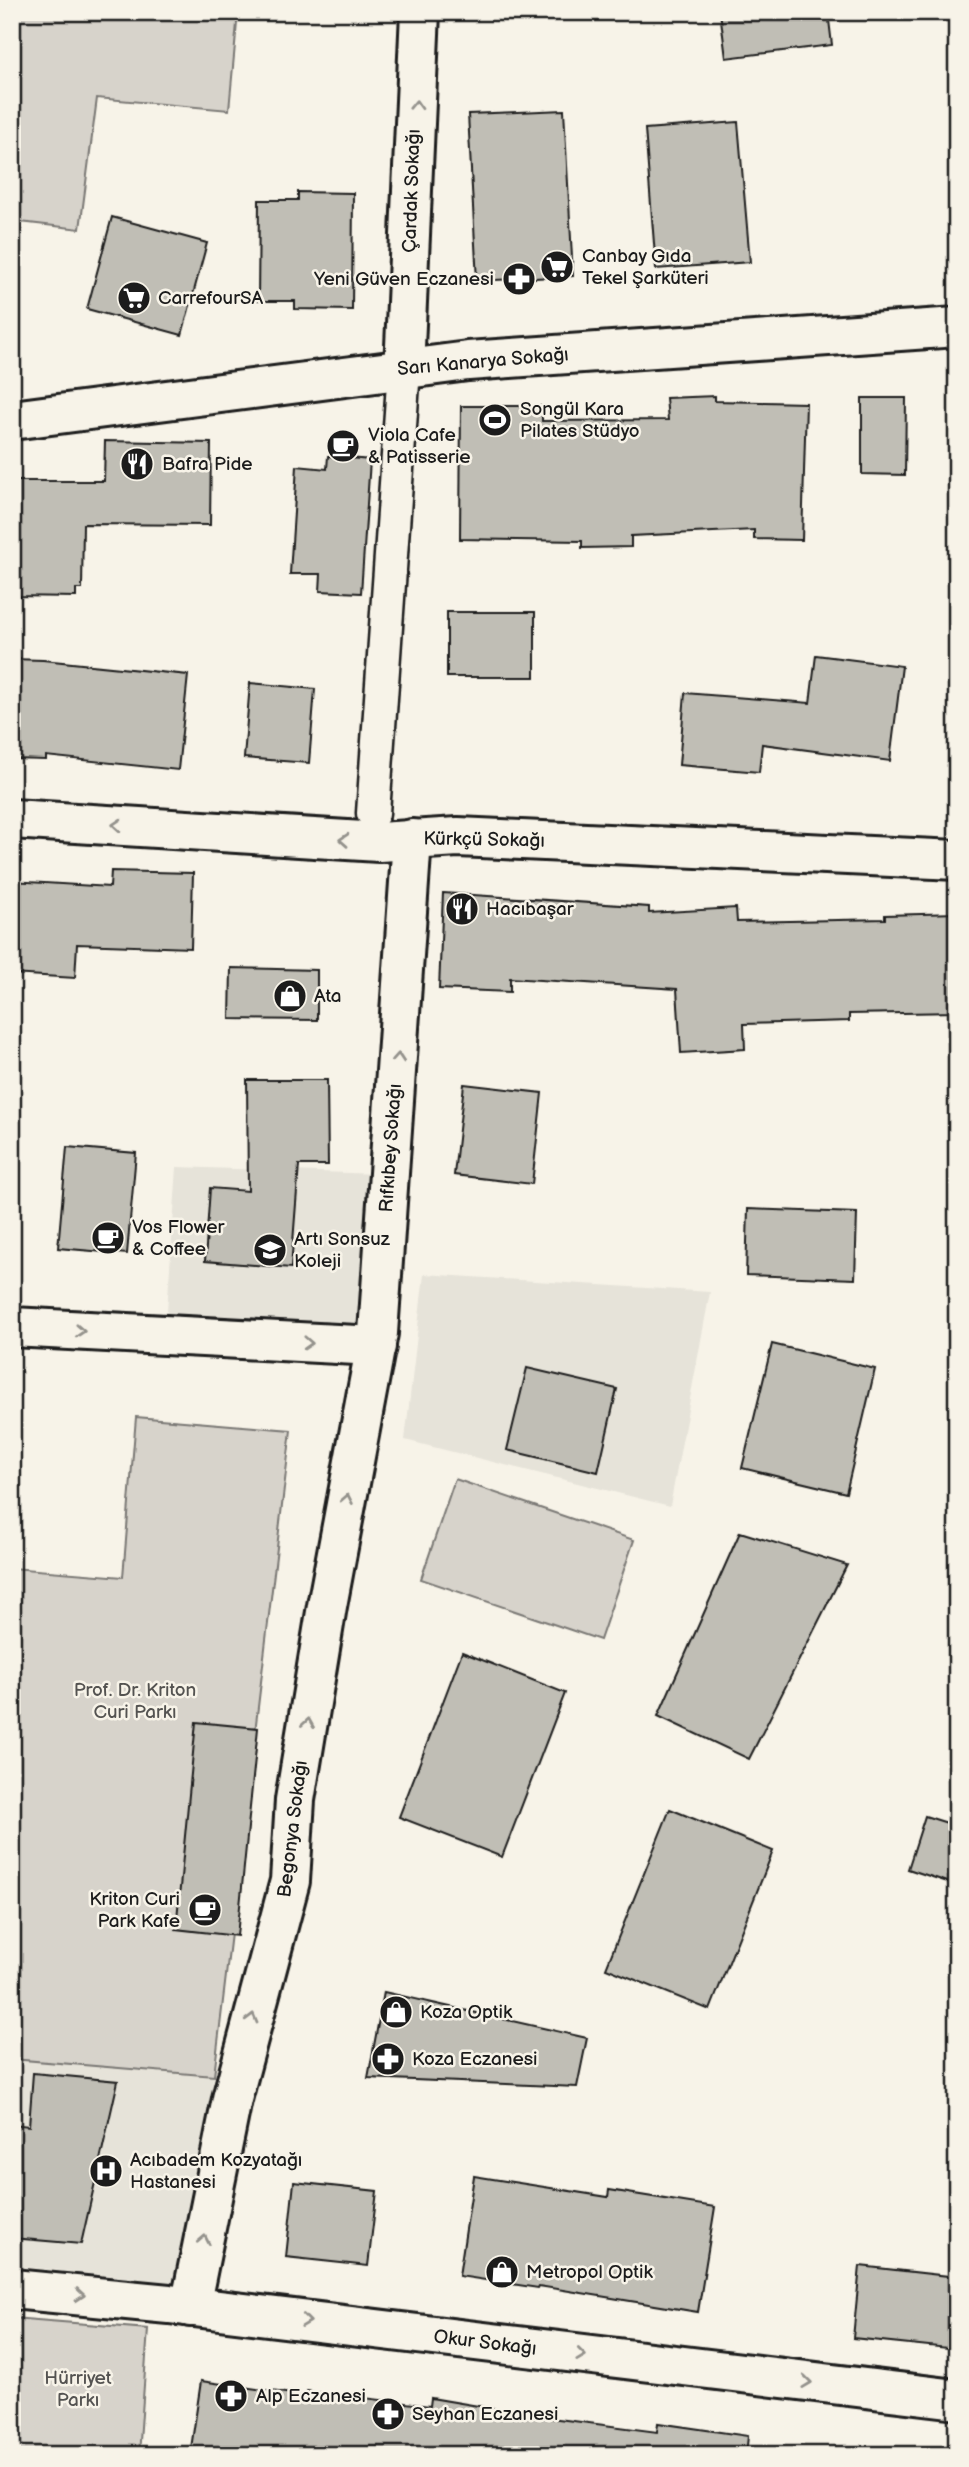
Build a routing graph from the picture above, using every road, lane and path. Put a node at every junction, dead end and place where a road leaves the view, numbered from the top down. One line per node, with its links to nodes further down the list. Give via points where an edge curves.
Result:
1 (420, 12): 3 (street, Çardak Sokağı, one-way to 1)
2 (957, 327): 3 (street, Sarı Kanarya Sokağı)
3 (404, 369): 4 (street, Sarı Kanarya Sokağı); 5 (street)
4 (12, 420)
5 (373, 813)
6 (12, 819): 7 (street, Kürkçü Sokağı, one-way to 6, via 371,842)
7 (412, 839): 8 (street, Kürkçü Sokağı, via 464,837); 10 (street, Rıfkıbey Sokağı, one-way to 7)
8 (957, 860)
9 (12, 1328): 10 (street, one-way to 10)
10 (376, 1346): 12 (street, Begonya Sokağı, one-way to 10, via 235,2086 290,1881 299,1774)
11 (12, 2289): 12 (street, Okur Sokağı, one-way to 12)
12 (190, 2307): 13 (street, Okur Sokağı, one-way to 13)
13 (957, 2399)

